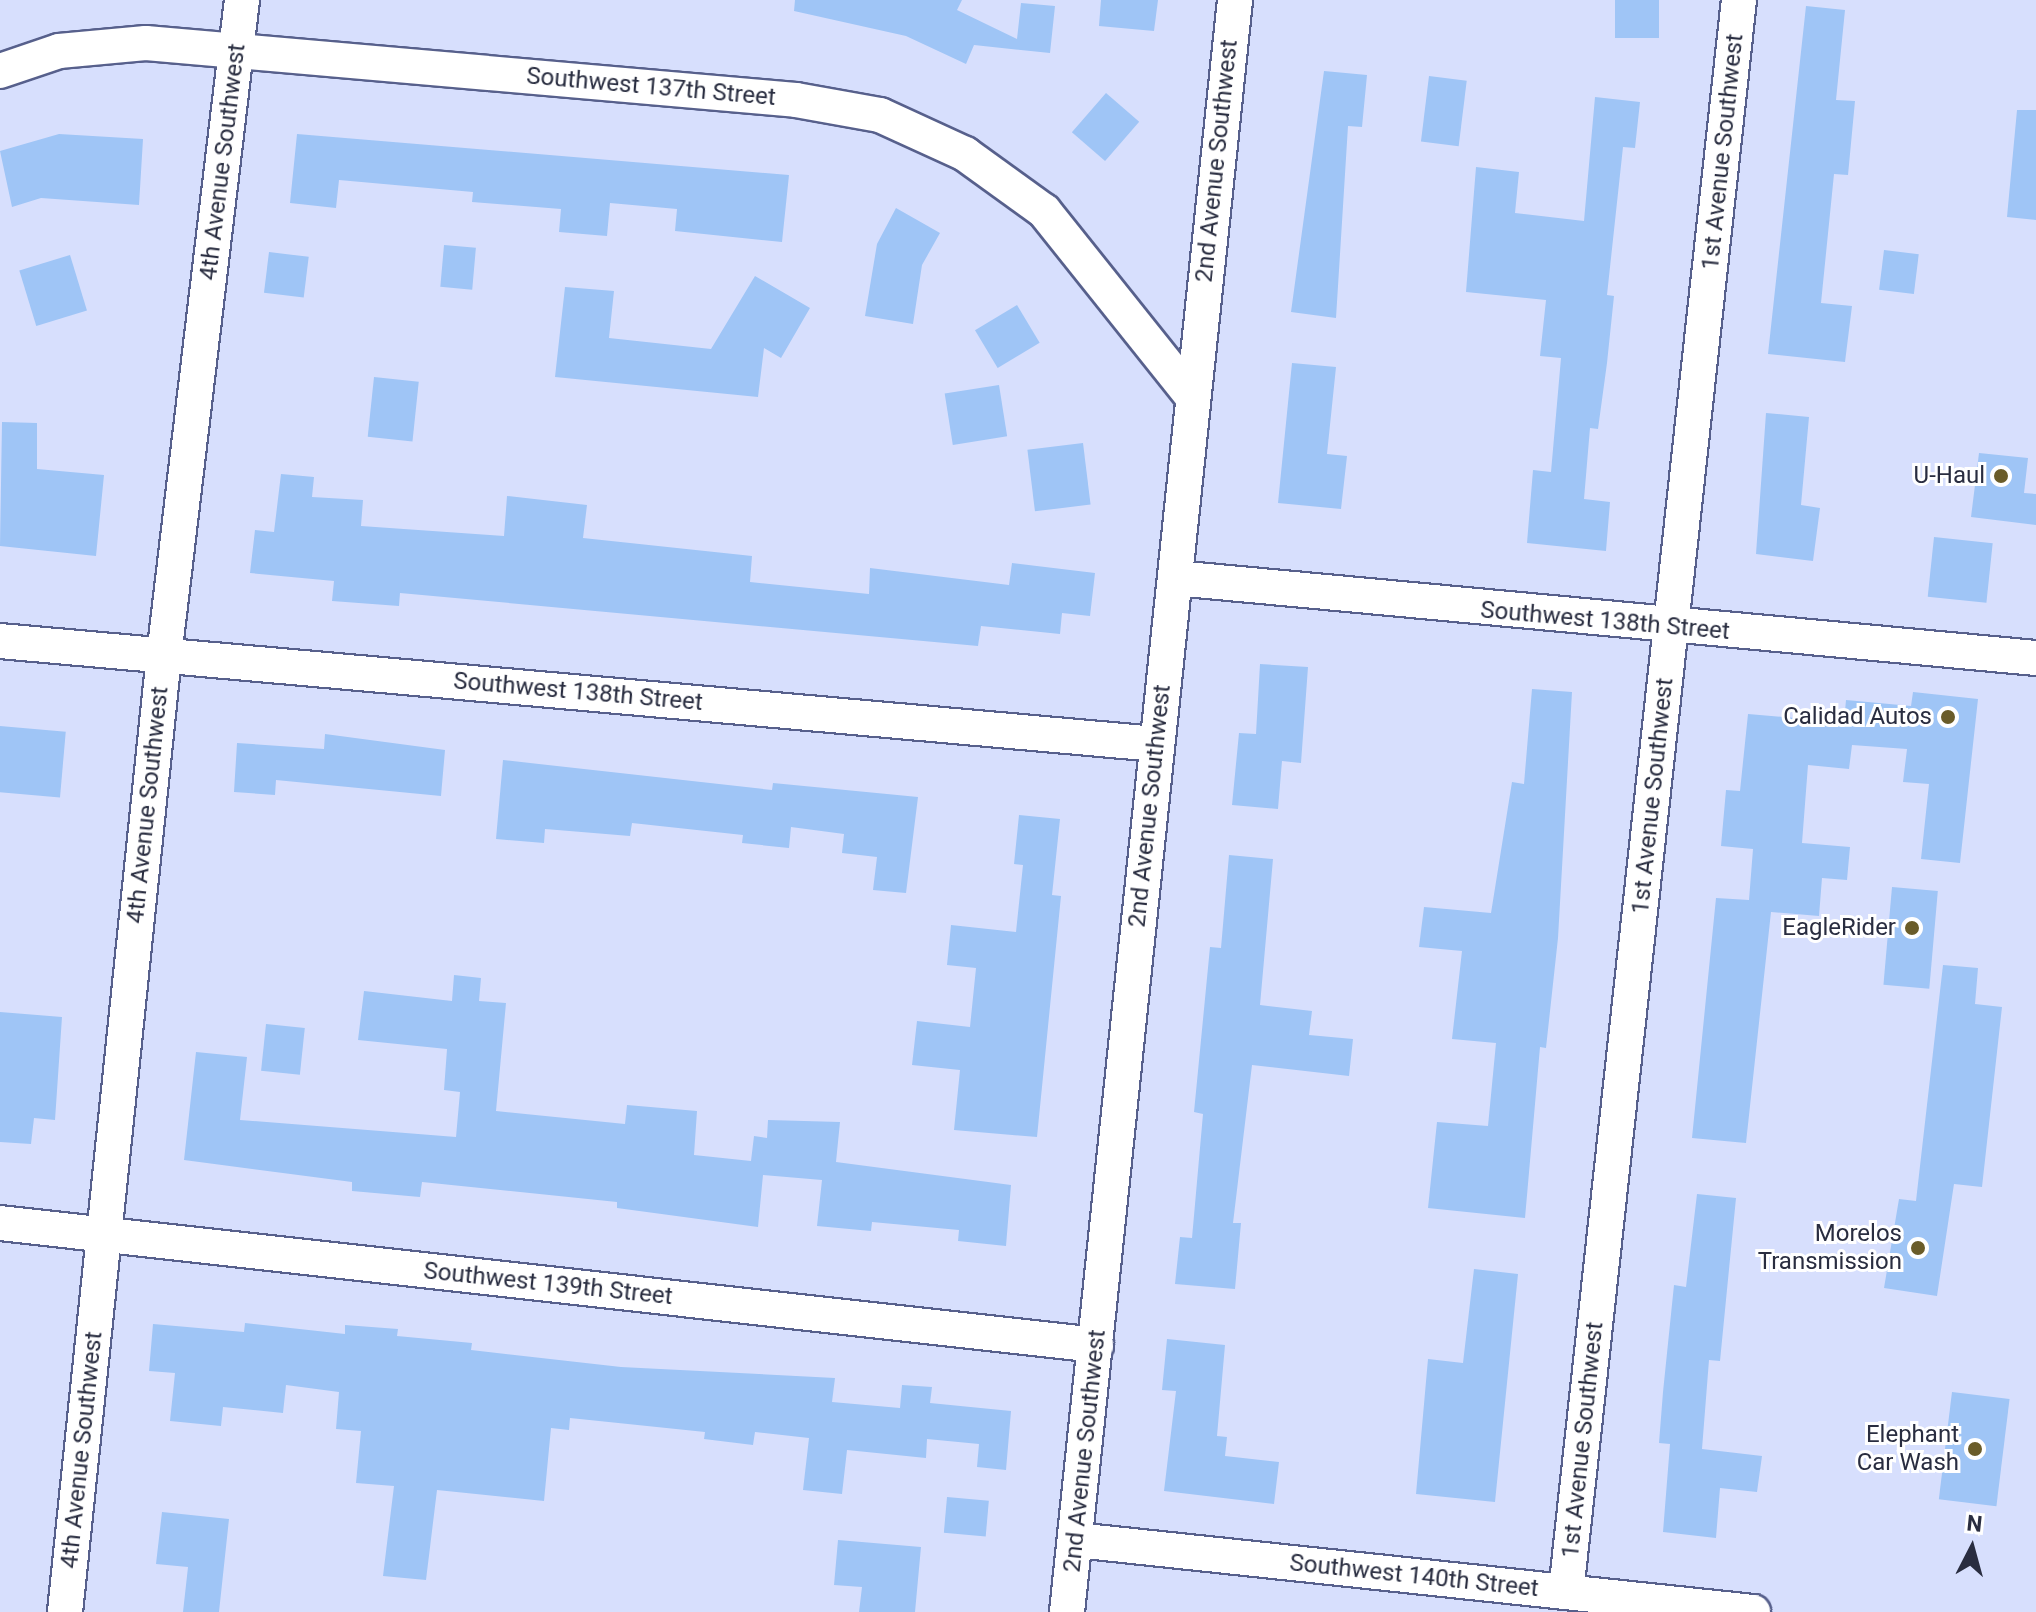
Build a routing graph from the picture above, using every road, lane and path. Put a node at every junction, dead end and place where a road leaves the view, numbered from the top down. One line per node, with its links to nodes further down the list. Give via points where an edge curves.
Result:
1 (242, 0): 4 (street, 4th Avenue Southwest)
2 (1235, 0): 6 (street, 2nd Avenue Southwest)
3 (1739, 0): 8 (street, 1st Avenue Southwest)
4 (236, 52): 5 (street, Southwest 137th Street, via 104,43); 6 (street, Southwest 137th Street, via 796,100 880,115 965,154 1044,211); 10 (street, 4th Avenue Southwest)
5 (0, 71)
6 (1191, 395): 7 (street, 2nd Avenue Southwest)
7 (1175, 578): 8 (street, Southwest 138th Street); 12 (street, 2nd Avenue Southwest)
8 (1671, 628): 11 (street, Southwest 138th Street); 17 (street, 1st Avenue Southwest)
9 (0, 641): 10 (street, Southwest 138th Street)
10 (164, 656): 12 (street, Southwest 138th Street); 14 (street, 4th Avenue Southwest)
11 (2036, 658)
12 (1156, 744): 15 (street, 2nd Avenue Southwest)
13 (0, 1223): 14 (street, Southwest 139th Street)
14 (104, 1234): 15 (street, Southwest 139th Street); 18 (street, 4th Avenue Southwest)
15 (1096, 1345): 16 (street, 2nd Avenue Southwest)
16 (1076, 1540): 17 (street, Southwest 140th Street); 19 (street, 2nd Avenue Southwest)
17 (1566, 1592): 20 (street, Southwest 140th Street)
18 (65, 1612)
19 (1067, 1612)
20 (1753, 1612)

